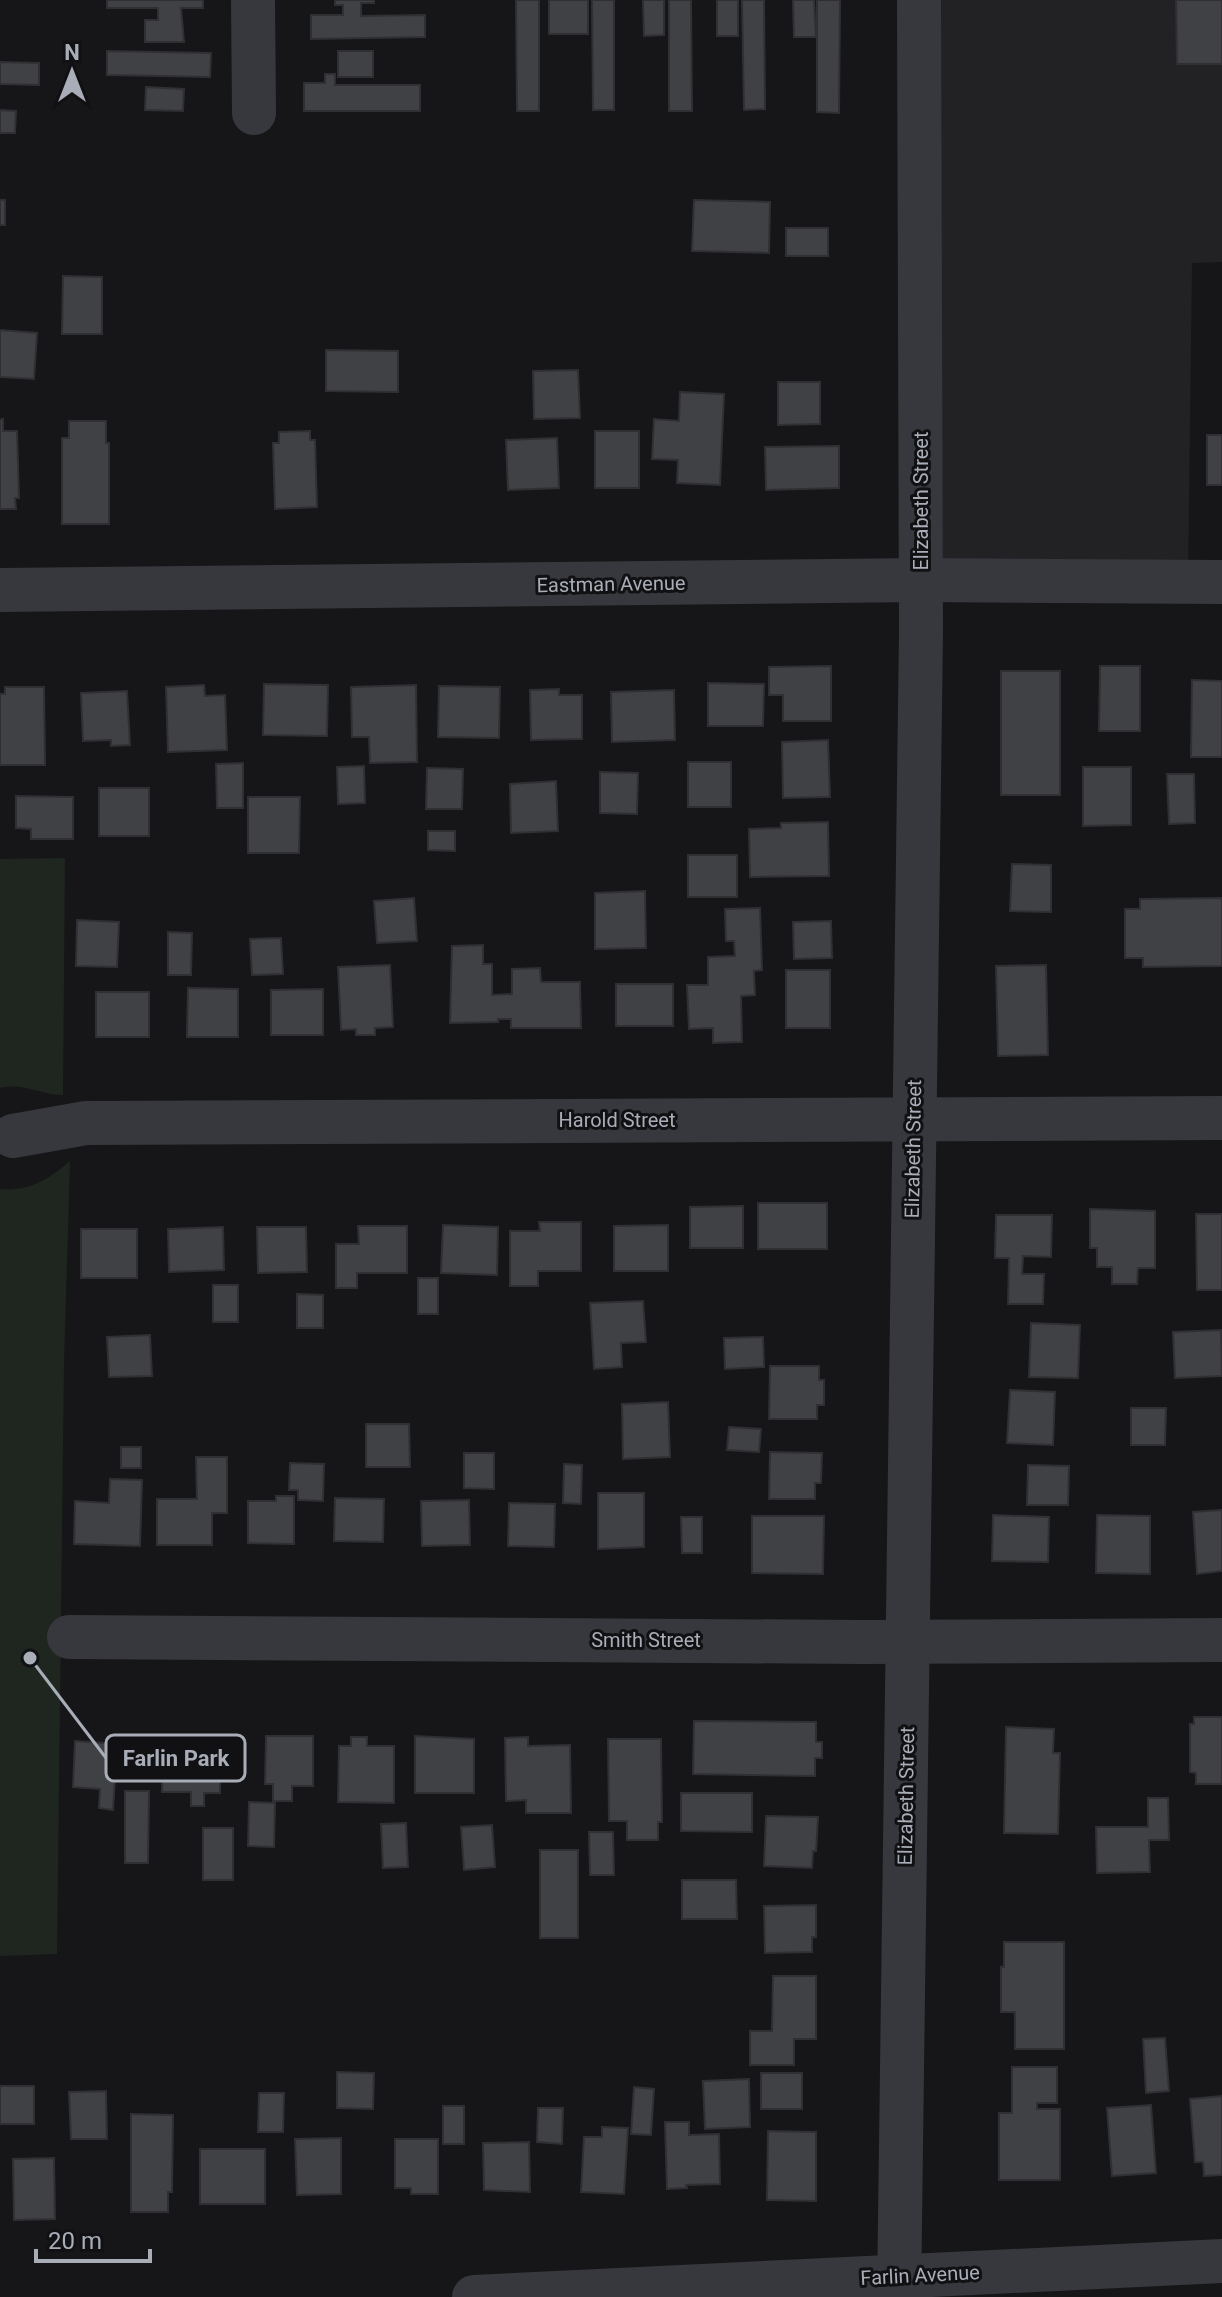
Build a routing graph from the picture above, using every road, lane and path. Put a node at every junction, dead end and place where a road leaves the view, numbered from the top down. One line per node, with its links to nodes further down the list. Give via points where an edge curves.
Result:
1 (253, 0): 3 (street)
2 (919, 0): 4 (street, Elizabeth Street)
3 (254, 113)
4 (921, 580): 5 (street, Eastman Avenue); 6 (street, Eastman Avenue); 8 (street, Elizabeth Street)
5 (1222, 582)
6 (0, 590)
7 (1222, 1118): 8 (street, Harold Street)
8 (914, 1119): 9 (street, Harold Street, via 86,1123); 12 (street, Elizabeth Street)
9 (13, 1136)
10 (69, 1637): 12 (street, Smith Street)
11 (1222, 1640): 12 (street, Smith Street)
12 (908, 1642): 14 (street, Elizabeth Street)
13 (1222, 2261): 14 (street, Farlin Avenue)
14 (899, 2287): 15 (street, Farlin Avenue)
15 (474, 2297)

